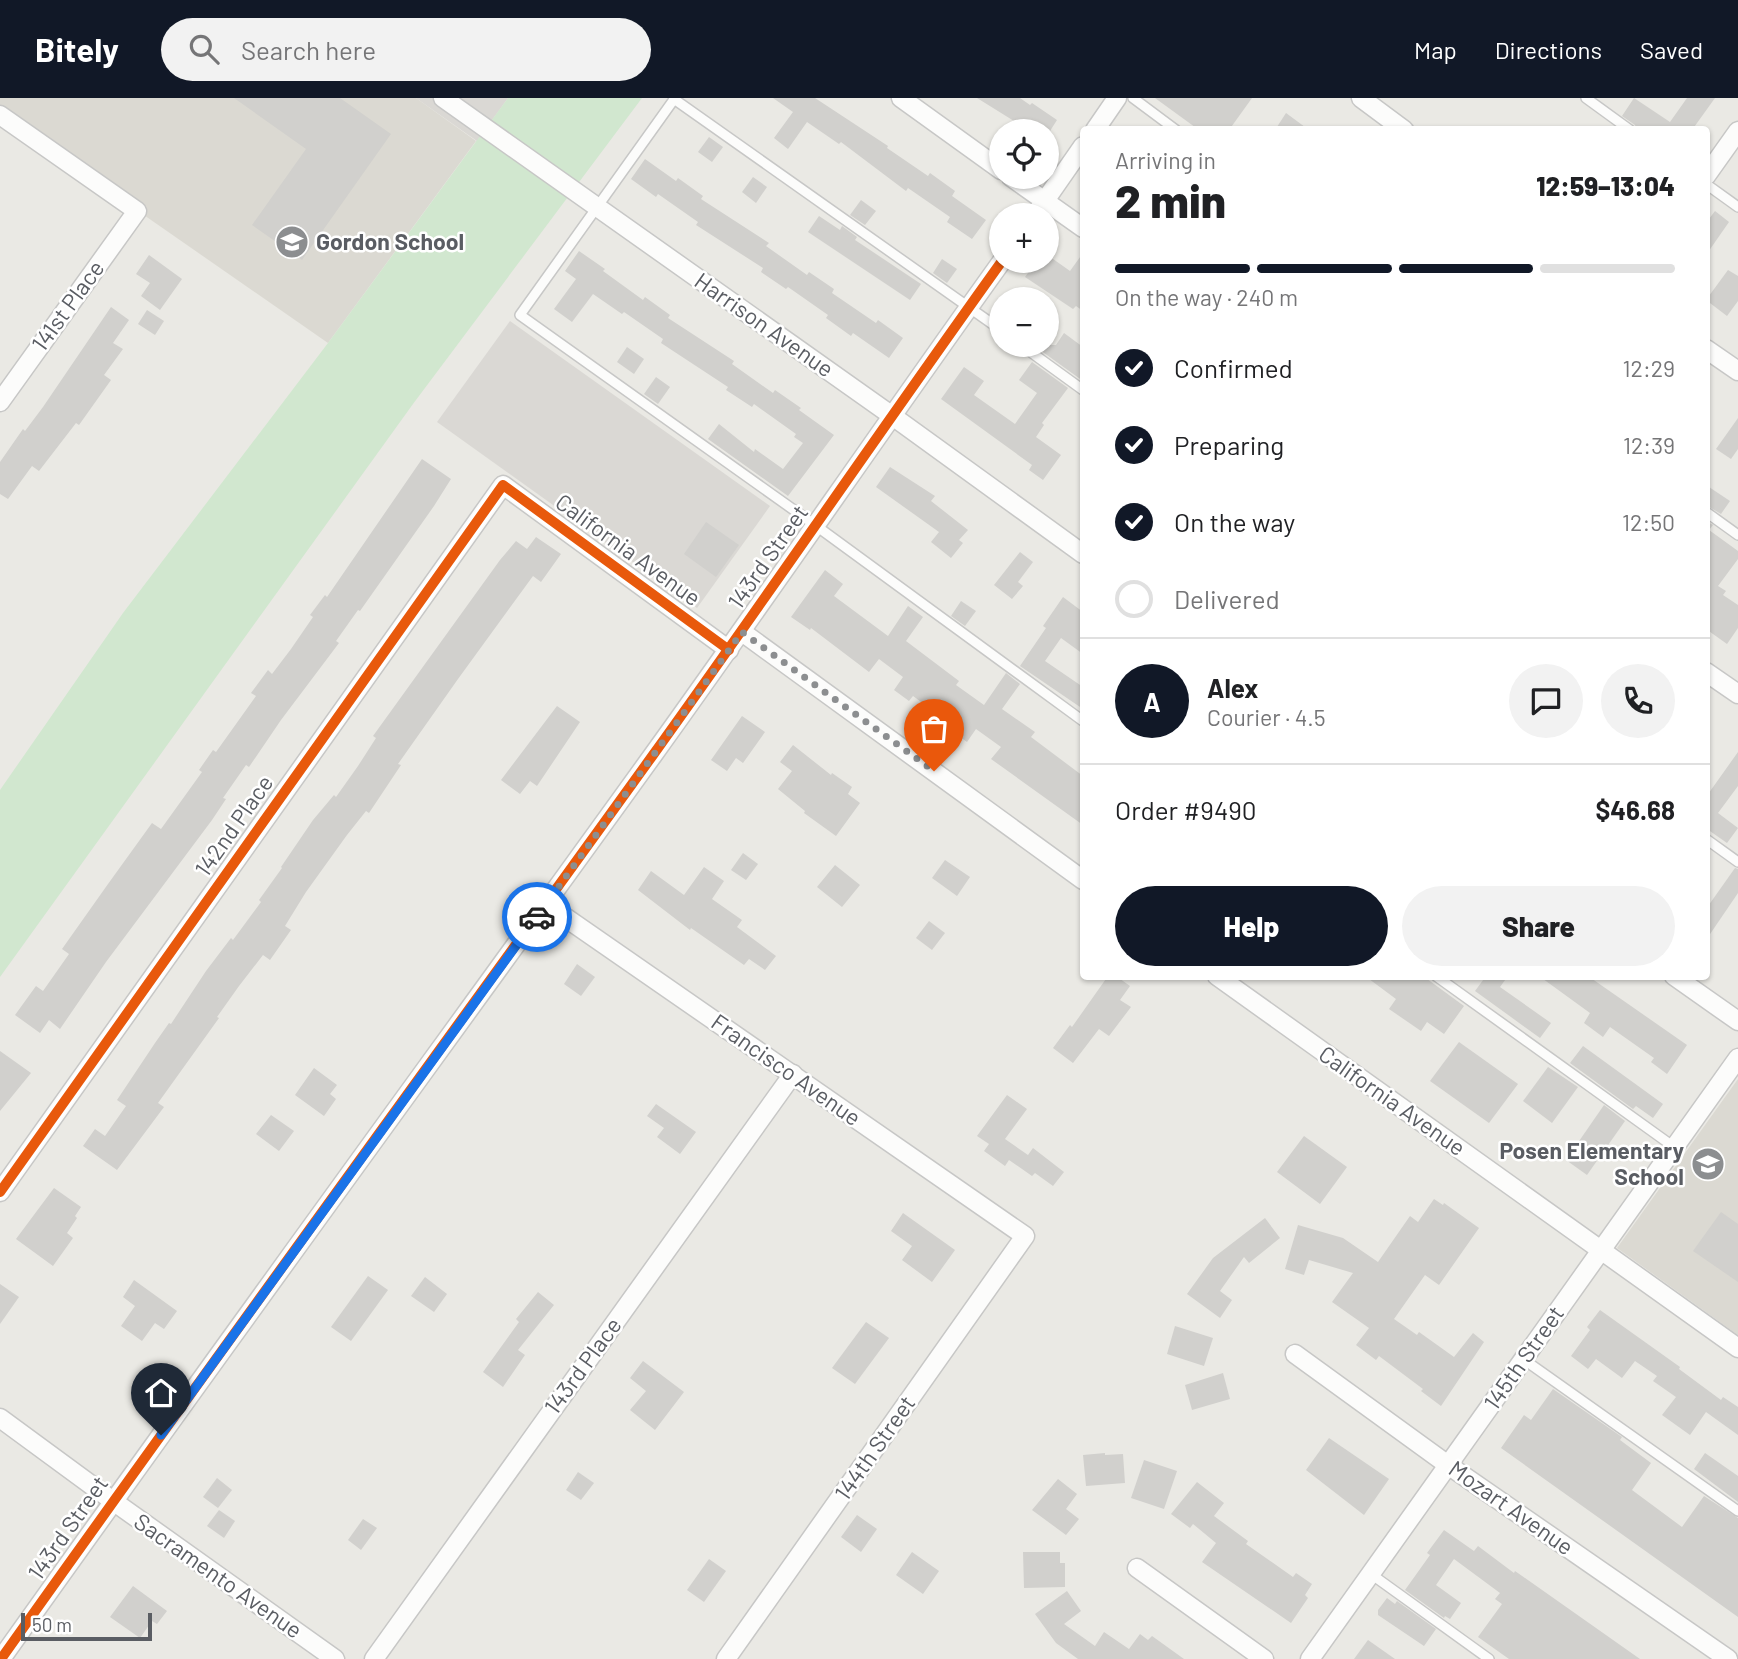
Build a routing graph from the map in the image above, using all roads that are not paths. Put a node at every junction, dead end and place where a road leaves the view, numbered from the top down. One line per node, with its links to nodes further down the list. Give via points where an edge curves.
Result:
1 (443, 98): 21 (street, Harrison Avenue)
2 (901, 98): 15 (street)
3 (1117, 98): 9 (street)
4 (1133, 98): 10 (lane)
5 (1361, 98): 11 (street)
6 (1586, 98): 12 (lane)
7 (675, 99): 21 (lane); 26 (lane)
8 (0, 116): 32 (street, 141st Place, via 137,211)
9 (1098, 126)
10 (1171, 126)
11 (1399, 126)
12 (1624, 126)
13 (1738, 131): 16 (street)
14 (1080, 150): 20 (street)
15 (989, 161)
16 (1710, 170)
17 (1710, 187): 22 (lane)
18 (1022, 189): 19 (street)
19 (1035, 203)
20 (1043, 203)
21 (597, 207): 33 (street, Harrison Avenue); 36 (lane, via 520,315)
22 (1738, 207)
23 (1059, 217): 24 (street)
24 (1080, 227)
25 (993, 273): 26 (street, 143rd Street)
26 (969, 307): 27 (lane); 33 (street, 143rd Street)
27 (989, 321)
28 (1710, 352): 30 (street)
29 (1038, 357): 31 (lane)
30 (1738, 372)
31 (1080, 388)
32 (0, 402)
33 (891, 415): 36 (street, 143rd Street); 38 (street, Harrison Avenue)
34 (503, 485): 40 (street, California Avenue); 55 (street, 142nd Place)
35 (1710, 515): 37 (lane)
36 (815, 526): 39 (street, 143rd Street); 43 (lane)
37 (1738, 535)
38 (1080, 552)
39 (742, 632): 40 (street, 143rd Street); 46 (street)
40 (729, 650): 47 (street, 143rd Street)
41 (1710, 674): 42 (street)
42 (1738, 694)
43 (1080, 719)
44 (1710, 842): 45 (lane)
45 (1738, 862)
46 (1080, 878)
47 (546, 904): 53 (street, Francisco Avenue); 63 (street, 143rd Street)
48 (1223, 980): 57 (street, California Avenue)
49 (1442, 980): 54 (lane)
50 (1680, 980): 51 (street)
51 (1738, 1021)
52 (1738, 1058): 54 (street, 145th Street)
53 (793, 1074): 56 (street, Francisco Avenue); 69 (street, 143rd Place)
54 (1674, 1147): 57 (street, 145th Street)
55 (0, 1192)
56 (1025, 1236): 70 (street, 144th Street)
57 (1601, 1250): 58 (street, California Avenue); 60 (street, 145th Street)
58 (1738, 1348)
59 (1295, 1354): 62 (street, Mozart Avenue)
60 (1523, 1359): 62 (street, 145th Street); 64 (lane)
61 (0, 1418): 63 (street, Sacramento Avenue)
62 (1448, 1465): 66 (street, 145th Street); 74 (street, Mozart Avenue)
63 (113, 1501): 67 (street, 143rd Street); 68 (street, Sacramento Avenue)
64 (1738, 1511)
65 (1137, 1568): 71 (street)
66 (1371, 1574): 72 (street, 145th Street); 73 (lane)
67 (1, 1659)
68 (335, 1659)
69 (374, 1659)
70 (726, 1659)
71 (1264, 1659)
72 (1310, 1659)
73 (1489, 1659)
74 (1728, 1659)

